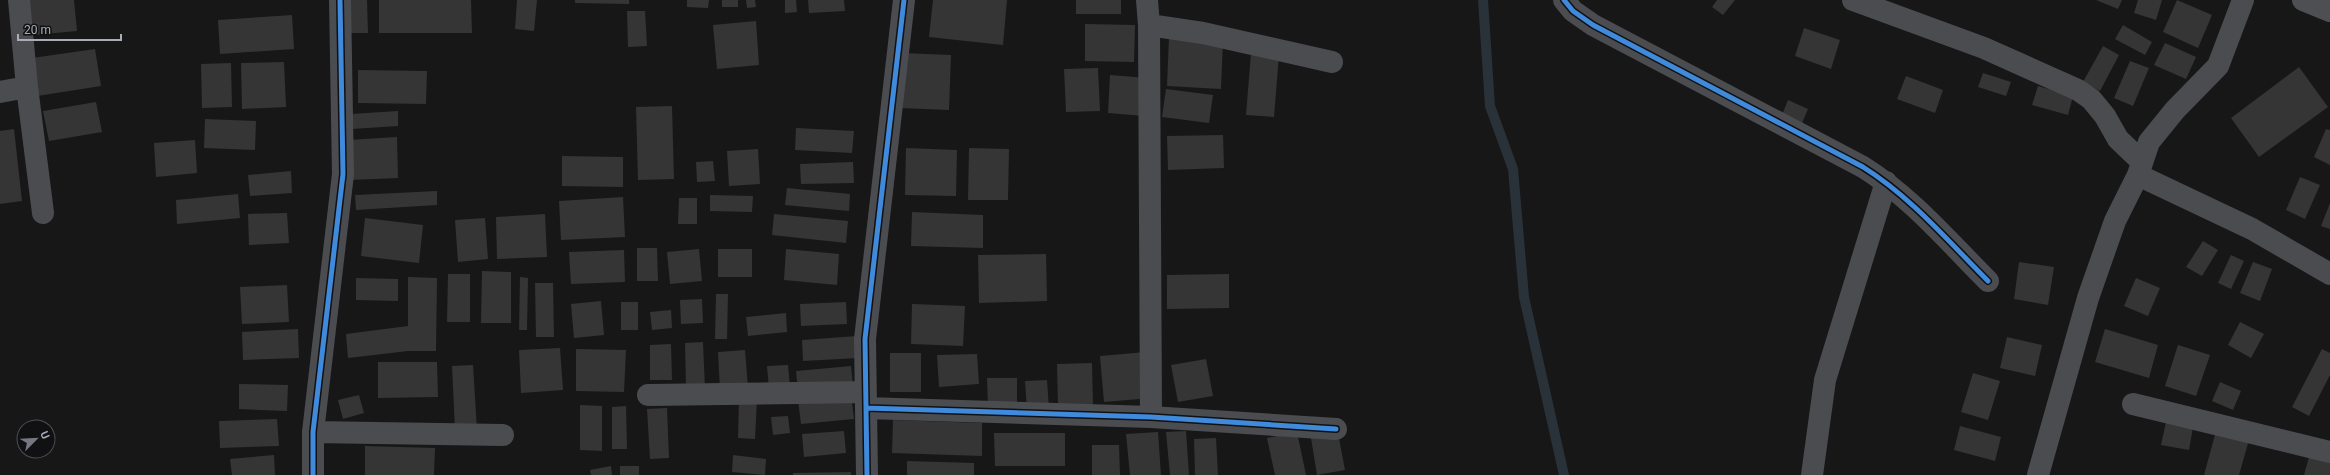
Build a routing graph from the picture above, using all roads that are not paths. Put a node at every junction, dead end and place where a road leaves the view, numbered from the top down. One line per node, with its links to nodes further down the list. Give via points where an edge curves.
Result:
1 (19, 0): 12 (street)
2 (340, 0): 24 (street, via 343,174)
3 (904, 0): 20 (street, via 865,339)
4 (1147, 0): 10 (street)
5 (1564, 0): 15 (street, via 1593,25)
6 (1853, 0): 14 (street, via 1984,48 2078,90 2091,99 2105,116)
7 (2243, 0): 14 (street, via 2218,66 2174,110 2149,142)
8 (2303, 0): 9 (main road)
9 (2330, 11)
10 (1149, 25): 11 (street, via 1203,33); 22 (street)
11 (1332, 62)
12 (27, 87): 13 (street); 16 (street)
13 (0, 92)
14 (2139, 176): 17 (street, via 2252,229); 30 (street, via 2115,221 2088,298)
15 (1886, 182): 18 (street, via 1906,198); 29 (street, via 1825,380)
16 (43, 213)
17 (2330, 274)
18 (1988, 281)
19 (648, 395): 20 (street)
20 (866, 400): 22 (street); 28 (street)
21 (2133, 404): 26 (street)
22 (1151, 417): 23 (street)
23 (1336, 429)
24 (313, 432): 25 (street); 27 (street)
25 (503, 435)
26 (2330, 452)
27 (313, 475)
28 (867, 475)
29 (1812, 475)
30 (2038, 475)

